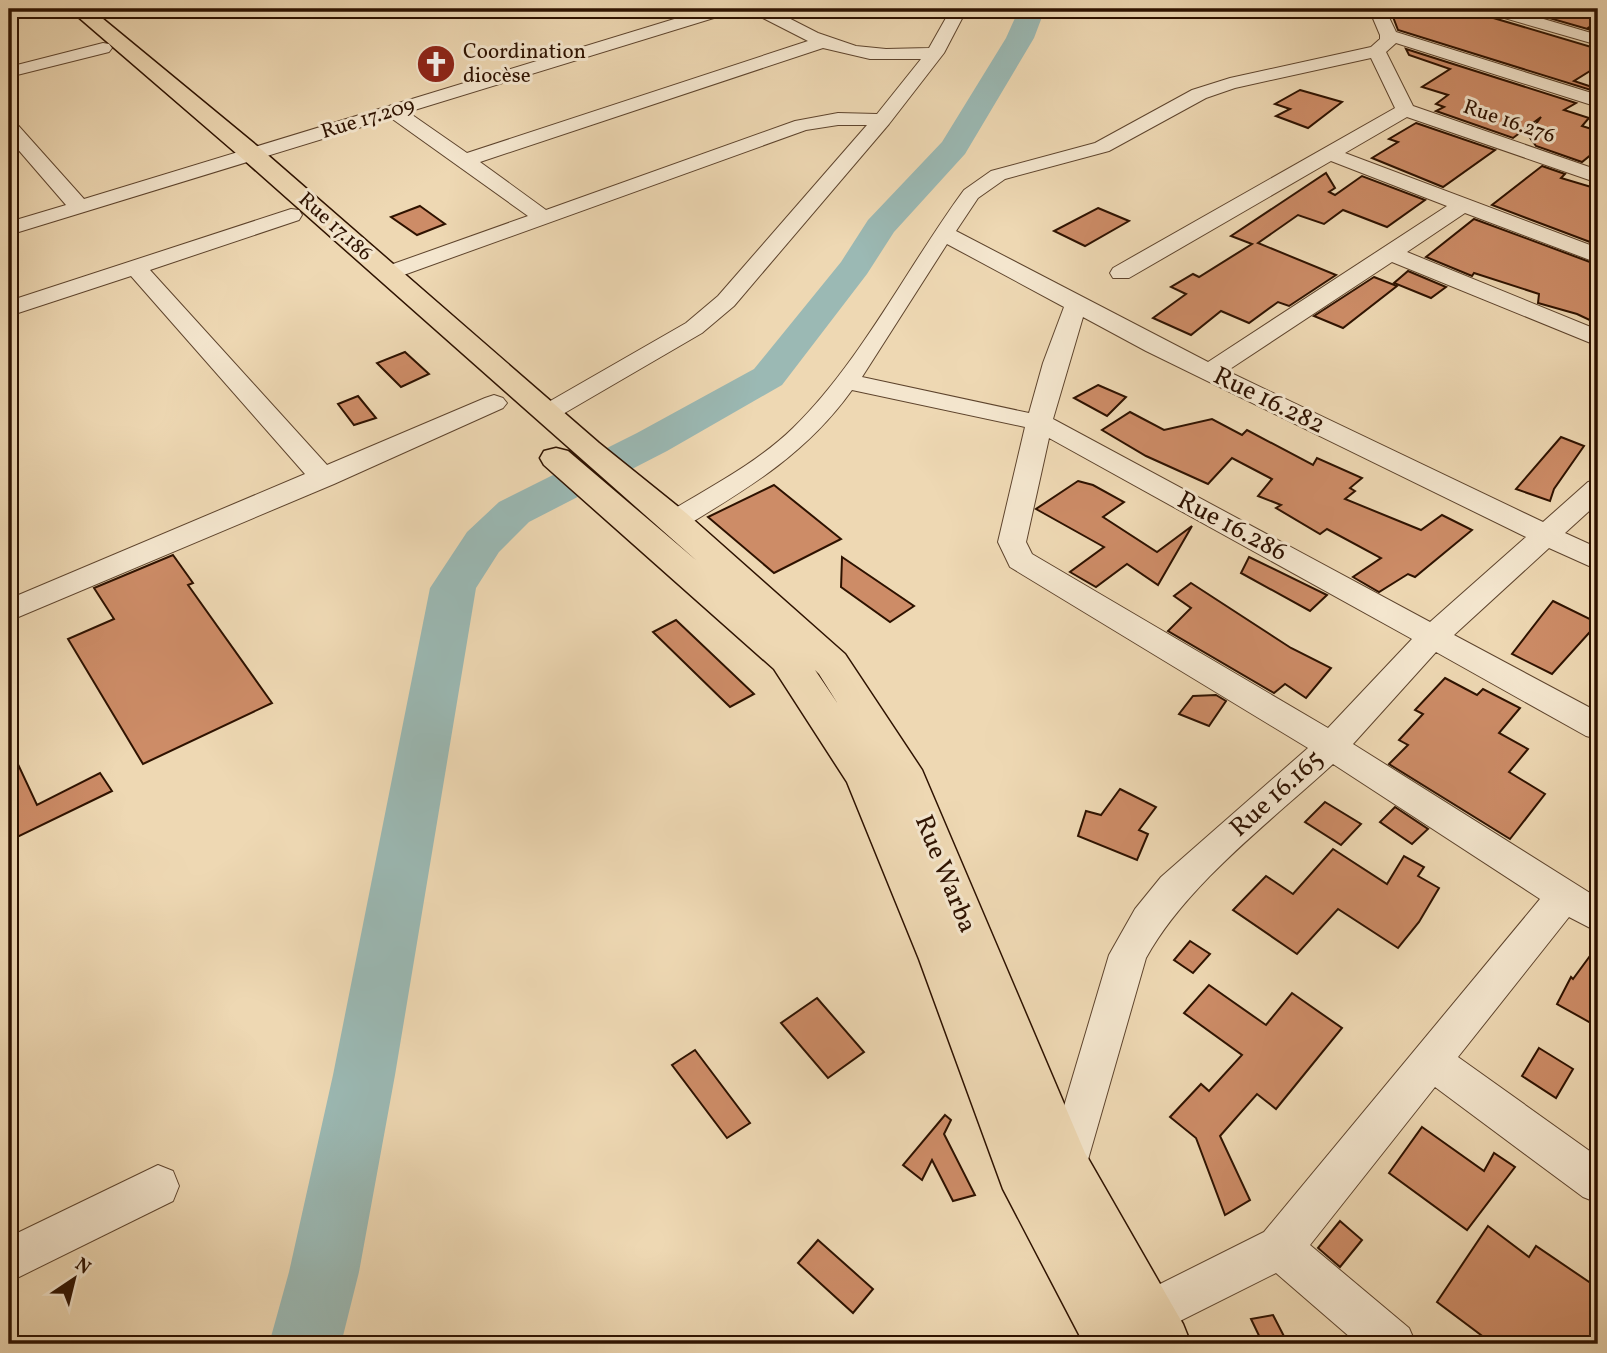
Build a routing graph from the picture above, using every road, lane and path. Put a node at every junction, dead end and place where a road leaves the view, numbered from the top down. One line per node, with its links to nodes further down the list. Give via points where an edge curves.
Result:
1 (58, 9): 11 (main road)
2 (79, 9): 21 (main road, Rue 17.186)
3 (724, 9): 16 (street, Rue 17.209)
4 (759, 9): 9 (street)
5 (959, 9): 12 (street)
6 (1377, 9): 10 (street)
7 (1493, 9): 8 (street)
8 (1598, 40)
9 (823, 42): 12 (street, via 869,54); 22 (street)
10 (1383, 43): 14 (street); 15 (street); 30 (street, via 1199,94 1102,147 998,175 971,194)
11 (103, 48): 13 (street); 21 (main road)
12 (935, 53): 17 (street)
13 (9, 72)
14 (1598, 100)
15 (1405, 110): 19 (street); 24 (street, Rue 16.276)
16 (394, 111): 21 (street, Rue 17.209); 22 (street)
17 (883, 120): 28 (street, via 802,124); 44 (street, via 726,301 694,328)
18 (9, 127): 20 (street)
19 (1328, 152): 25 (street); 34 (street)
20 (35, 156): 23 (street); 26 (street)
21 (242, 158): 26 (street, Rue 17.209); 27 (main road); 35 (main road, Rue 17.186)
22 (464, 161): 28 (street)
23 (9, 164)
24 (1598, 177)
25 (1463, 205): 31 (street); 32 (street)
26 (80, 207): 29 (street, Rue 17.209)
27 (291, 215): 33 (street); 39 (main road)
28 (543, 217): 35 (street)
29 (9, 229)
30 (943, 233): 36 (street, Rue 16.282); 41 (street)
31 (1388, 252): 38 (street); 40 (street)
32 (1598, 256)
33 (135, 267): 37 (street); 47 (street)
34 (1121, 273)
35 (387, 274): 44 (main road, Rue 17.186)
36 (1076, 306): 40 (street, Rue 16.282); 45 (street, via 1061,340)
37 (9, 309)
38 (1598, 339)
39 (453, 365)
40 (1209, 372): 50 (street, Rue 16.282)
41 (845, 381): 45 (street, Rue 16.286); 49 (street, via 816,419 771,460)
42 (474, 384): 43 (main road)
43 (503, 411): 47 (street)
44 (547, 413): 46 (main road, Rue 17.186)
45 (1041, 423): 53 (street, Rue 16.286); 55 (street, via 1012,542 1020,560)
46 (582, 465): 49 (main road, Rue Warba); 65 (main road, via 787,659 866,777 942,959 1029,1189)
47 (324, 478): 52 (street)
48 (1598, 488): 50 (street, Rue 16.165)
49 (674, 521): 59 (main road, Rue Warba, via 832,664 902,770)
50 (1545, 534): 51 (street, Rue 16.282); 53 (street, Rue 16.165)
51 (1598, 560)
52 (9, 611)
53 (1433, 636): 54 (street, Rue 16.286); 55 (street, Rue 16.165)
54 (1598, 727)
55 (1331, 746): 56 (street); 59 (street, Rue 16.165, via 1174,888 1148,920 1128,955)
56 (1564, 896): 57 (street); 58 (street)
57 (1598, 917)
58 (1431, 1061): 60 (street); 62 (street)
59 (1066, 1170): 64 (main road, Rue Warba)
60 (1598, 1182)
61 (158, 1186): 63 (street)
62 (1280, 1248): 64 (street); 66 (street)
63 (9, 1260)
64 (1155, 1330)
65 (1115, 1344)
66 (1393, 1344)

